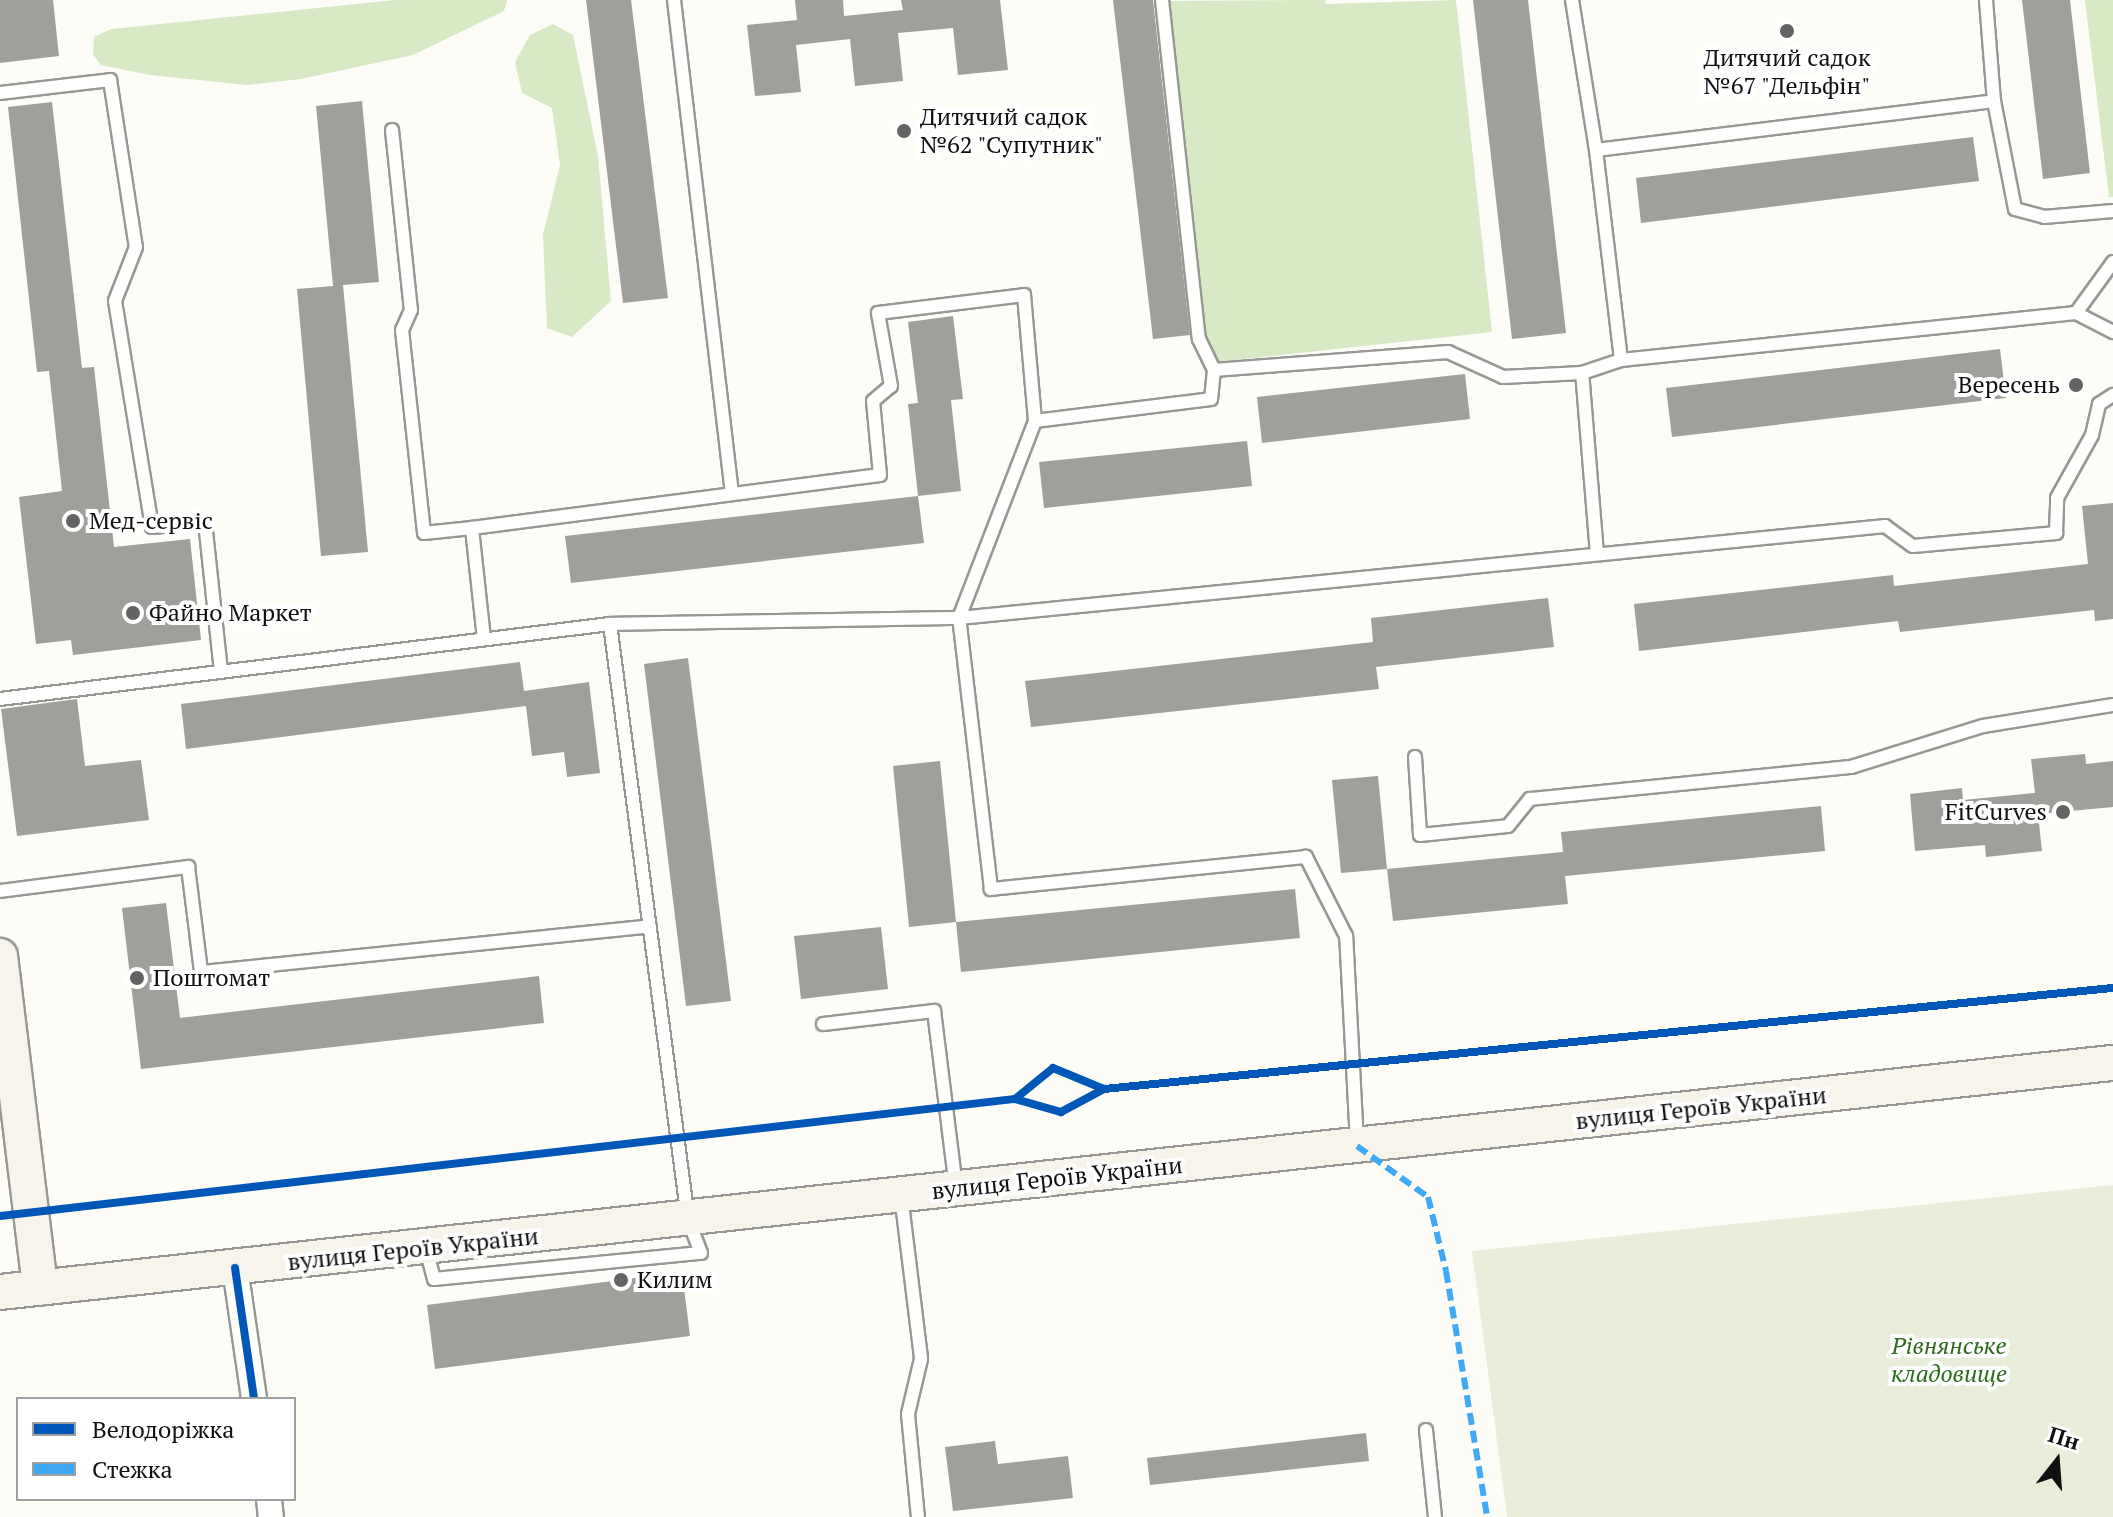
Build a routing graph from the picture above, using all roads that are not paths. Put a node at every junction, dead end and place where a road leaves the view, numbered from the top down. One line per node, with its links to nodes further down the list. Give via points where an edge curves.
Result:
1 (674, 0): 18 (lane)
2 (1162, 0): 14 (lane, via 1199,339)
3 (1572, 0): 8 (lane)
4 (1986, 0): 6 (lane)
5 (0, 93): 24 (lane, via 110,80 136,247 115,301 152,527 205,522)
6 (1994, 101): 8 (lane); 9 (lane, via 2015,209 2044,217)
7 (392, 130): 19 (lane, via 411,310 402,330 424,533)
8 (1596, 150): 13 (lane)
9 (2113, 211)
10 (2113, 262): 11 (lane)
11 (2076, 313): 12 (lane); 13 (lane)
12 (2113, 332)
13 (1621, 360): 15 (lane)
14 (1214, 370): 15 (lane, via 1448,352 1503,377); 17 (lane, via 1211,399)
15 (1582, 373): 20 (lane)
16 (2113, 395): 20 (lane, via 2099,404 2092,435 2057,498 2056,533 1913,546 1885,526)
17 (1035, 421): 18 (lane, via 1024,295 878,313 891,386 873,401 880,475); 21 (lane)
18 (732, 494): 19 (lane)
19 (472, 528): 23 (lane)
20 (1597, 554): 21 (lane)
21 (959, 618): 22 (lane); 34 (lane, via 991,889 1306,857 1346,936)
22 (610, 624): 23 (lane); 29 (lane)
23 (484, 639): 24 (lane)
24 (221, 672): 25 (lane)
25 (0, 699)
26 (2113, 705): 27 (lane, via 1983,726 1851,767 1530,799 1508,826 1420,835)
27 (1415, 757)
28 (0, 891): 29 (lane, via 188,867 201,972)
29 (650, 926): 37 (lane)
30 (0, 956): 31 (main road)
31 (3, 1009): 39 (main road)
32 (823, 1024): 35 (lane, via 934,1011)
33 (2113, 1063): 34 (main road, вулиця Героїв України)
34 (1357, 1146): 35 (main road, вулиця Героїв України)
35 (956, 1189): 36 (main road, вулиця Героїв України)
36 (901, 1195): 37 (main road, вулиця Героїв України); 43 (lane, via 921,1359 908,1414)
37 (688, 1219): 38 (main road, вулиця Героїв України)
38 (235, 1268): 39 (main road, вулиця Героїв України); 41 (street)
39 (40, 1288): 40 (main road, вулиця Героїв України)
40 (0, 1292)
41 (254, 1397)
42 (1426, 1430): 44 (lane)
43 (918, 1517)
44 (1435, 1517)

